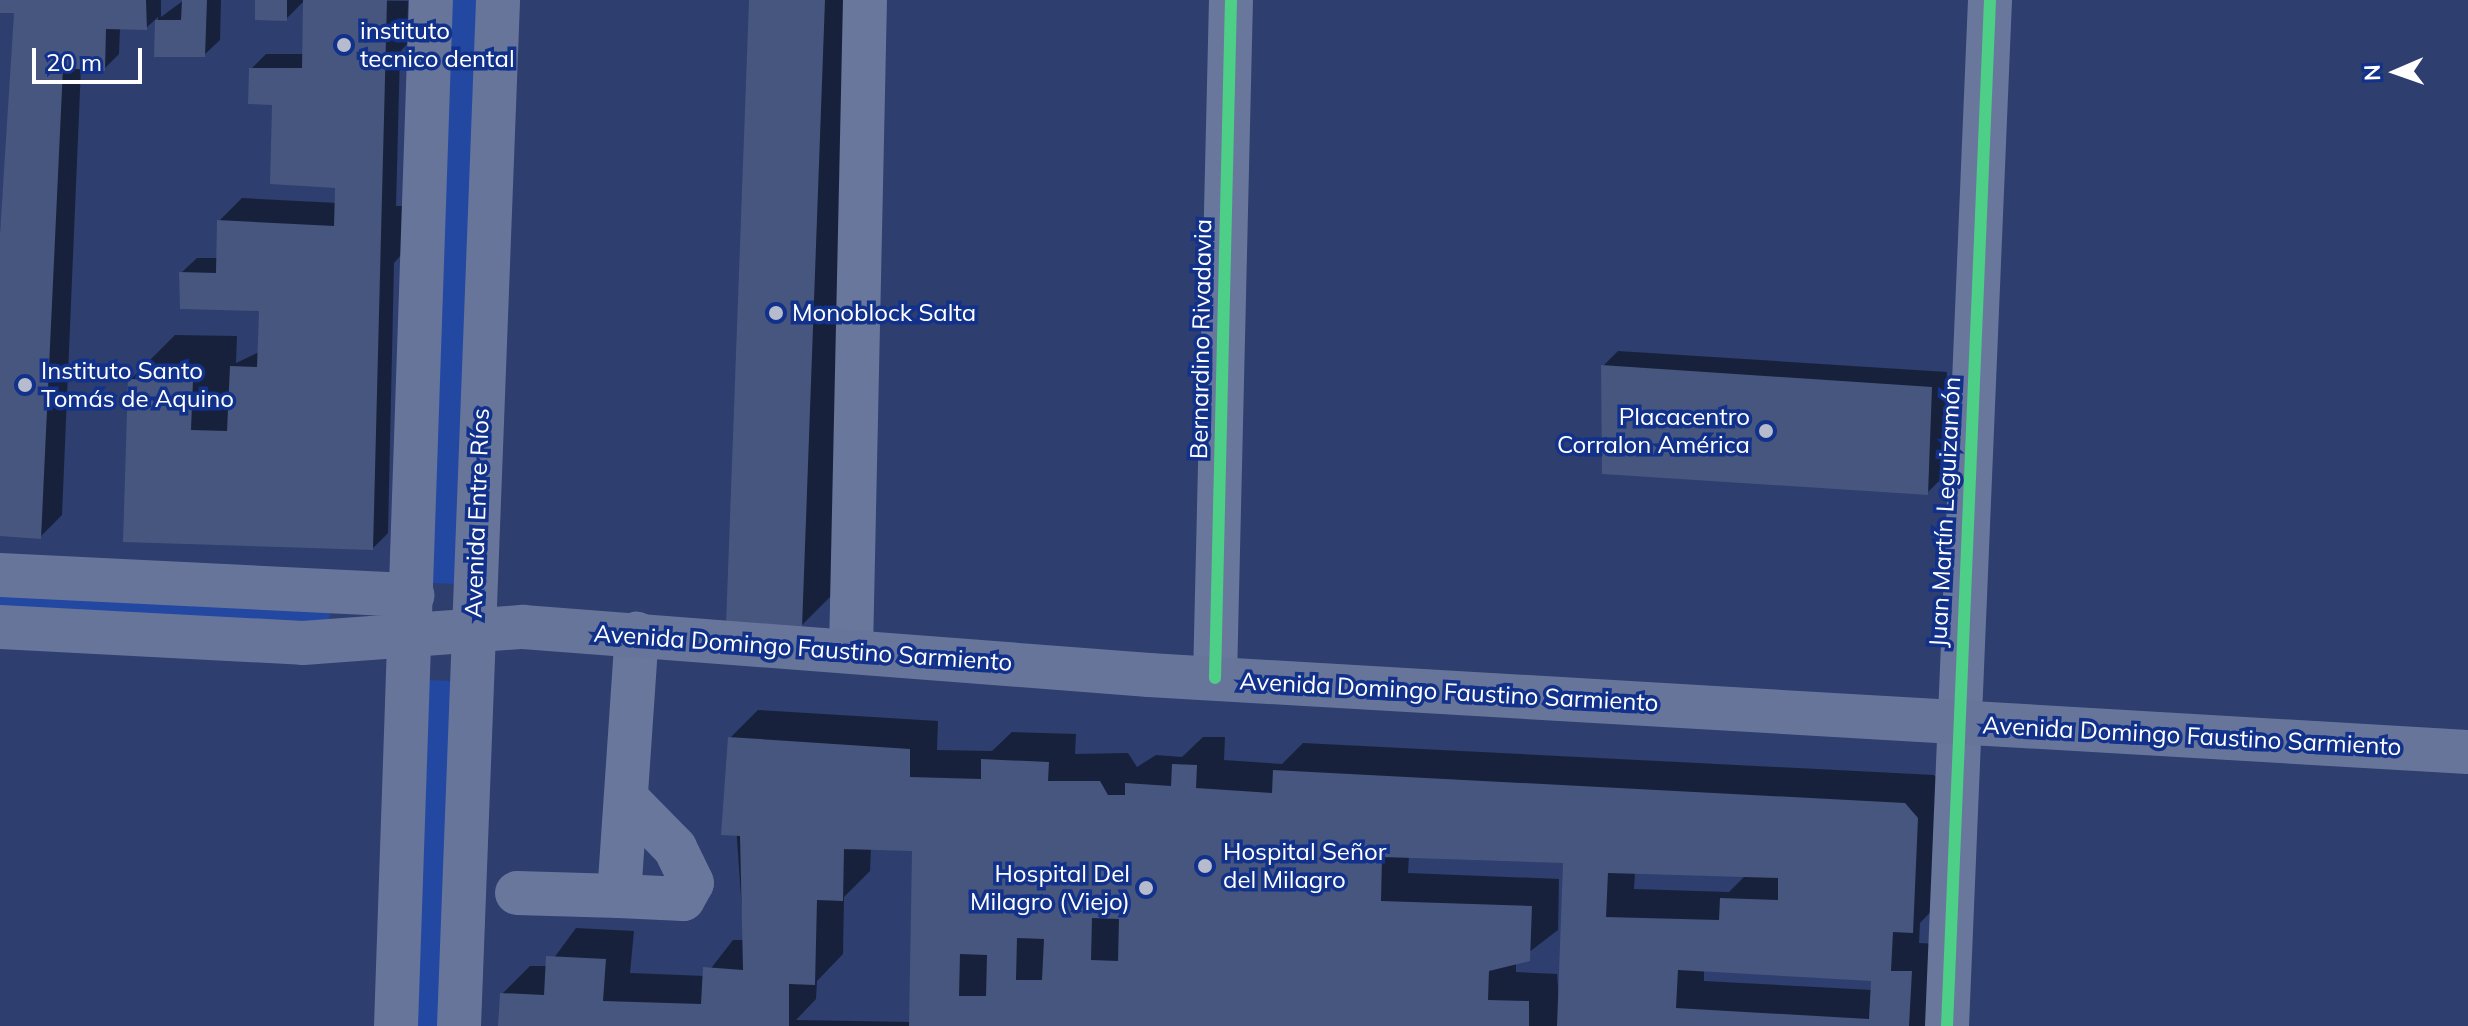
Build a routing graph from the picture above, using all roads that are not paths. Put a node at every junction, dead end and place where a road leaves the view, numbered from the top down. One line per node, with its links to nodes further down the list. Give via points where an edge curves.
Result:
1 (431, 0): 7 (main road)
2 (498, 0): 8 (main road, Avenida Entre Ríos)
3 (865, 0): 11 (street)
4 (1231, 0): 12 (street, Bernardino Rivadavia)
5 (1990, 0): 13 (street, Juan Martín Leguizamón)
6 (0, 575): 7 (main road, Avenida Domingo Faustino Sarmiento)
7 (412, 615): 8 (main road, Avenida Domingo Faustino Sarmiento); 9 (main road, Avenida Domingo Faustino Sarmiento, via 303,643); 18 (main road)
8 (473, 625): 10 (main road, Avenida Domingo Faustino Sarmiento); 19 (main road, Avenida Entre Ríos)
9 (0, 627)
10 (637, 634): 11 (main road, Avenida Domingo Faustino Sarmiento); 15 (street)
11 (851, 651): 12 (main road, Avenida Domingo Faustino Sarmiento)
12 (1215, 678): 13 (main road, Avenida Domingo Faustino Sarmiento)
13 (1958, 722): 14 (main road, Avenida Domingo Faustino Sarmiento); 20 (street, Juan Martín Leguizamón)
14 (2468, 752)
15 (629, 801): 17 (street); 17 (street, via 675,848 692,883 683,899)
16 (517, 893): 17 (street)
17 (619, 896)
18 (396, 1026)
19 (459, 1026)
20 (1947, 1026)

